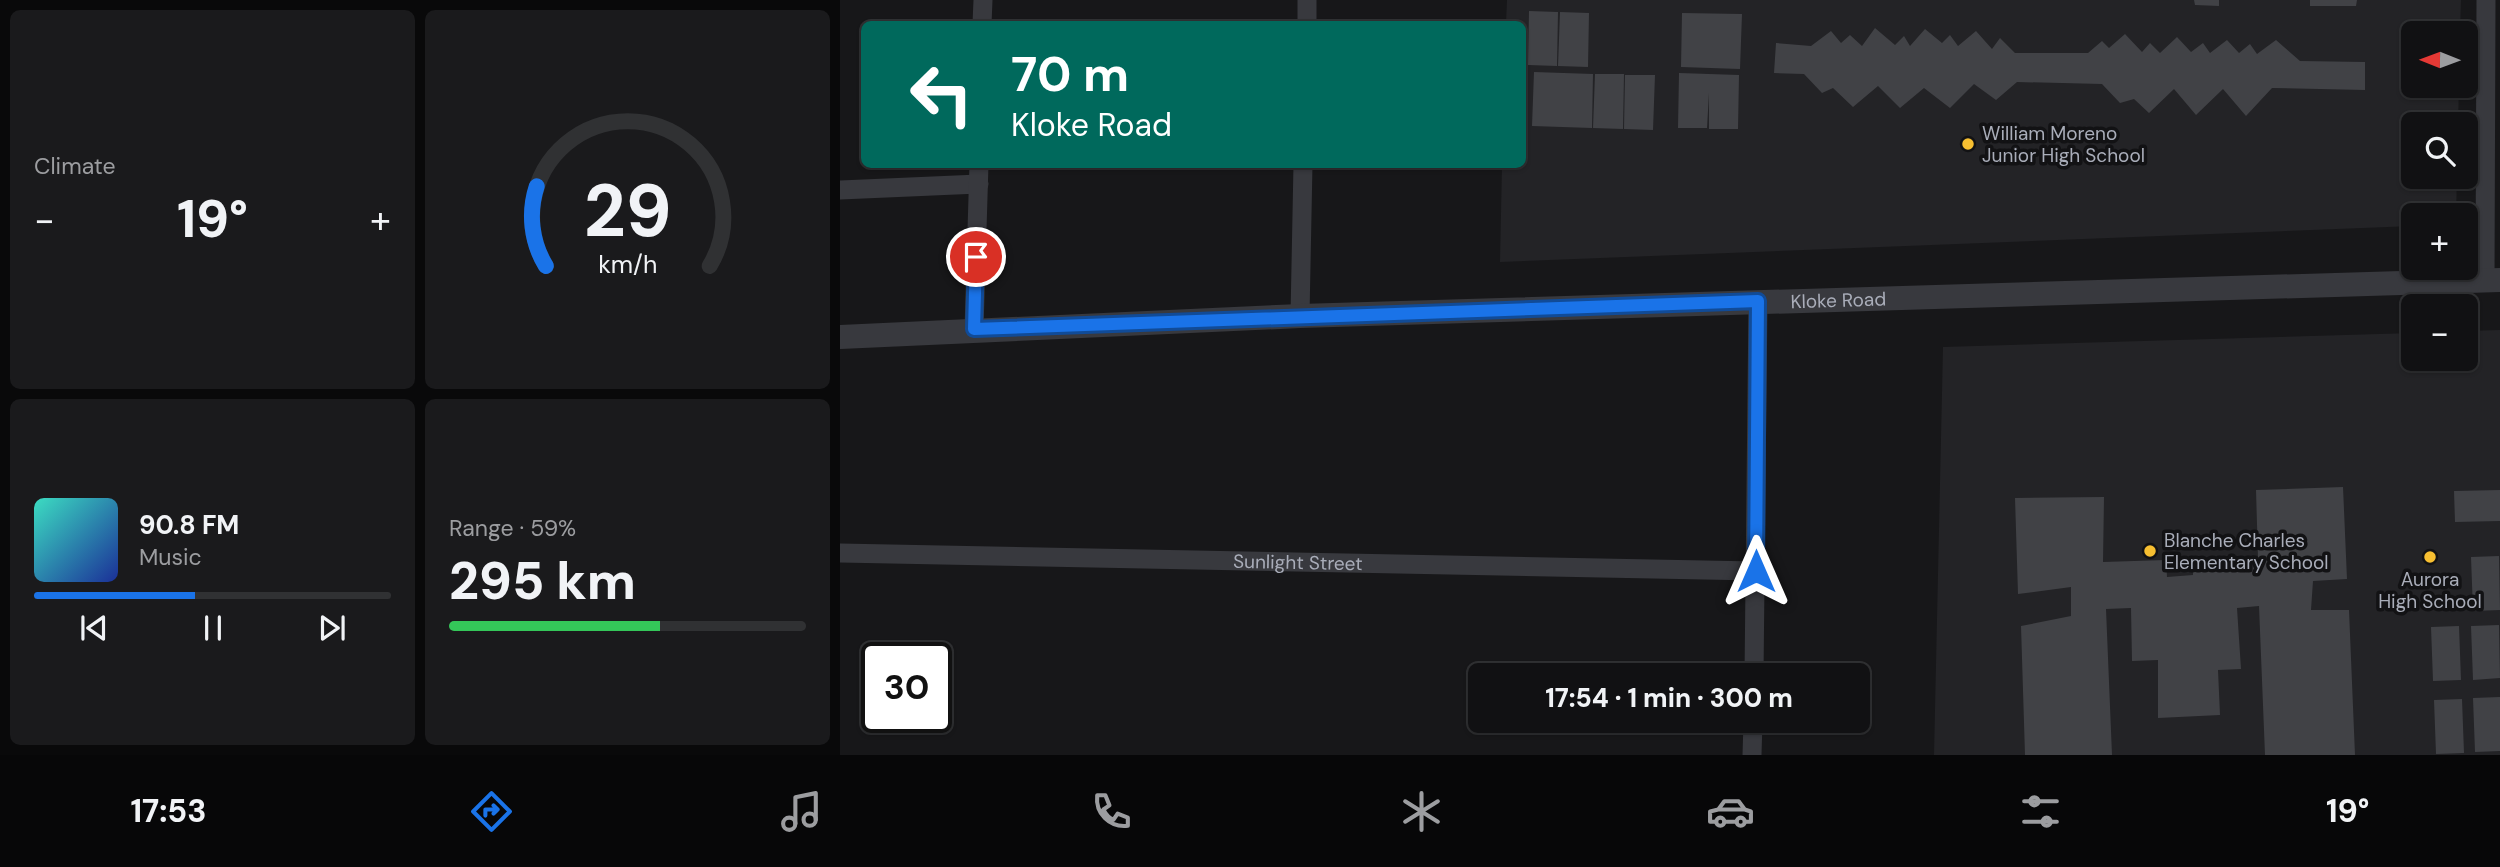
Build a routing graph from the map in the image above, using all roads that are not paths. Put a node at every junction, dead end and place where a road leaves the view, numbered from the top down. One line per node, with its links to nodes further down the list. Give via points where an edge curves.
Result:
1 (983, 0): 4 (street)
2 (1307, 0): 5 (street)
3 (2486, 0): 9 (street)
4 (982, 21)
5 (1307, 21)
6 (1303, 168): 11 (street)
7 (979, 174): 8 (street); 12 (street)
8 (840, 190)
9 (2492, 280): 10 (street, Kloke Road)
10 (1758, 301): 11 (street, Kloke Road); 15 (street)
11 (1300, 316): 12 (street, Kloke Road)
12 (974, 329): 13 (street, Kloke Road)
13 (840, 337)
14 (840, 553): 15 (street, Sunlight Street)
15 (1756, 571): 16 (street)
16 (1754, 663)
17 (1753, 733): 18 (street)
18 (1752, 755)

